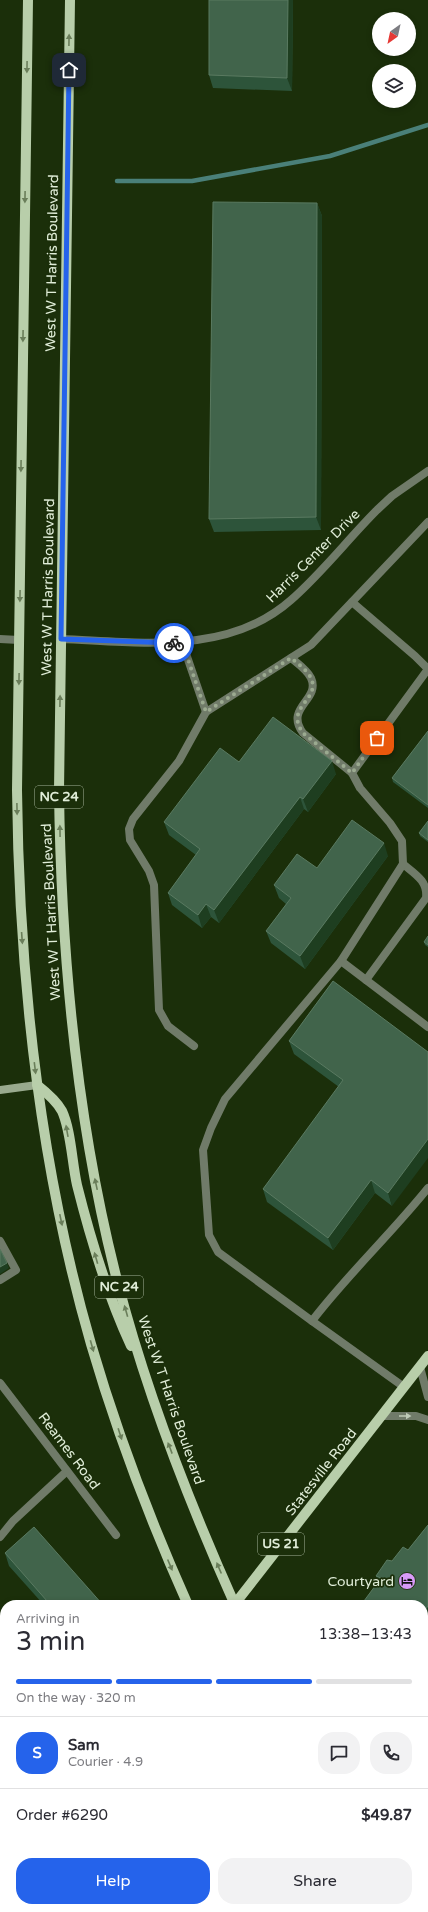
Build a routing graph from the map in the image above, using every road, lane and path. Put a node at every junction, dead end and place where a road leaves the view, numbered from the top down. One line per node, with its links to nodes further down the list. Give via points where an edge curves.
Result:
1 (28, 0): 8 (main road, West W T Harris Boulevard / NC 24, one-way to 8)
2 (70, 0): 7 (main road, West W T Harris Boulevard / NC 24, one-way to 2)
3 (428, 471): 9 (street, Harris Center Drive, via 382,506 291,601 269,617 242,630 210,639)
4 (428, 522): 5 (street)
5 (352, 602): 10 (street, via 311,645); 11 (street)
6 (0, 639): 8 (street)
7 (61, 639): 9 (street, Harris Center Drive); 28 (main road, West W T Harris Boulevard / NC 24, one-way to 7, via 117,1279 93,1170 76,1064 61,883)
8 (19, 640): 19 (main road, West W T Harris Boulevard / NC 24, one-way to 19, via 19,877 23,957)
9 (182, 642): 12 (street)
10 (291, 658): 12 (street); 13 (street, via 310,676 313,684 311,693 298,711 297,726)
11 (428, 669): 13 (street)
12 (206, 712): 18 (street, via 179,761 129,829 130,840 149,871 154,885 159,1010 168,1026)
13 (352, 773): 14 (street, via 360,788 402,841)
14 (403, 864): 15 (street); 16 (street, via 423,880 427,889 426,898)
15 (341, 961): 16 (street); 24 (street, via 225,1099 203,1150 209,1235 218,1252)
16 (366, 980): 17 (street)
17 (428, 1027)
18 (194, 1046)
19 (37, 1085): 20 (main road); 28 (main road, one-way to 19, via 113,1307 98,1265 74,1174 65,1120 57,1103); 36 (main road, West W T Harris Boulevard / NC 24, one-way to 36, via 55,1192 76,1290 91,1343 125,1450)
20 (0, 1090)
21 (428, 1188): 24 (street, via 339,1287)
22 (1, 1245): 23 (street, via 16,1270)
23 (0, 1280)
24 (312, 1321): 29 (street)
25 (428, 1356): 26 (main road, Statesville Road / US 21)
26 (420, 1367): 29 (main road, Statesville Road / US 21); 30 (street)
27 (0, 1383): 33 (street, Reames Road)
28 (148, 1384): 37 (main road, West W T Harris Boulevard / NC 24, one-way to 28, via 185,1487)
29 (404, 1387): 31 (main road, Statesville Road / US 21)
30 (428, 1397)
31 (382, 1416): 32 (street, one-way to 32, via 416,1416); 38 (main road, Statesville Road / US 21)
32 (428, 1420)
33 (68, 1471): 34 (street, Reames Road); 35 (street, via 13,1521)
34 (116, 1535)
35 (0, 1537)
36 (186, 1600)
37 (232, 1600)
38 (238, 1600)

